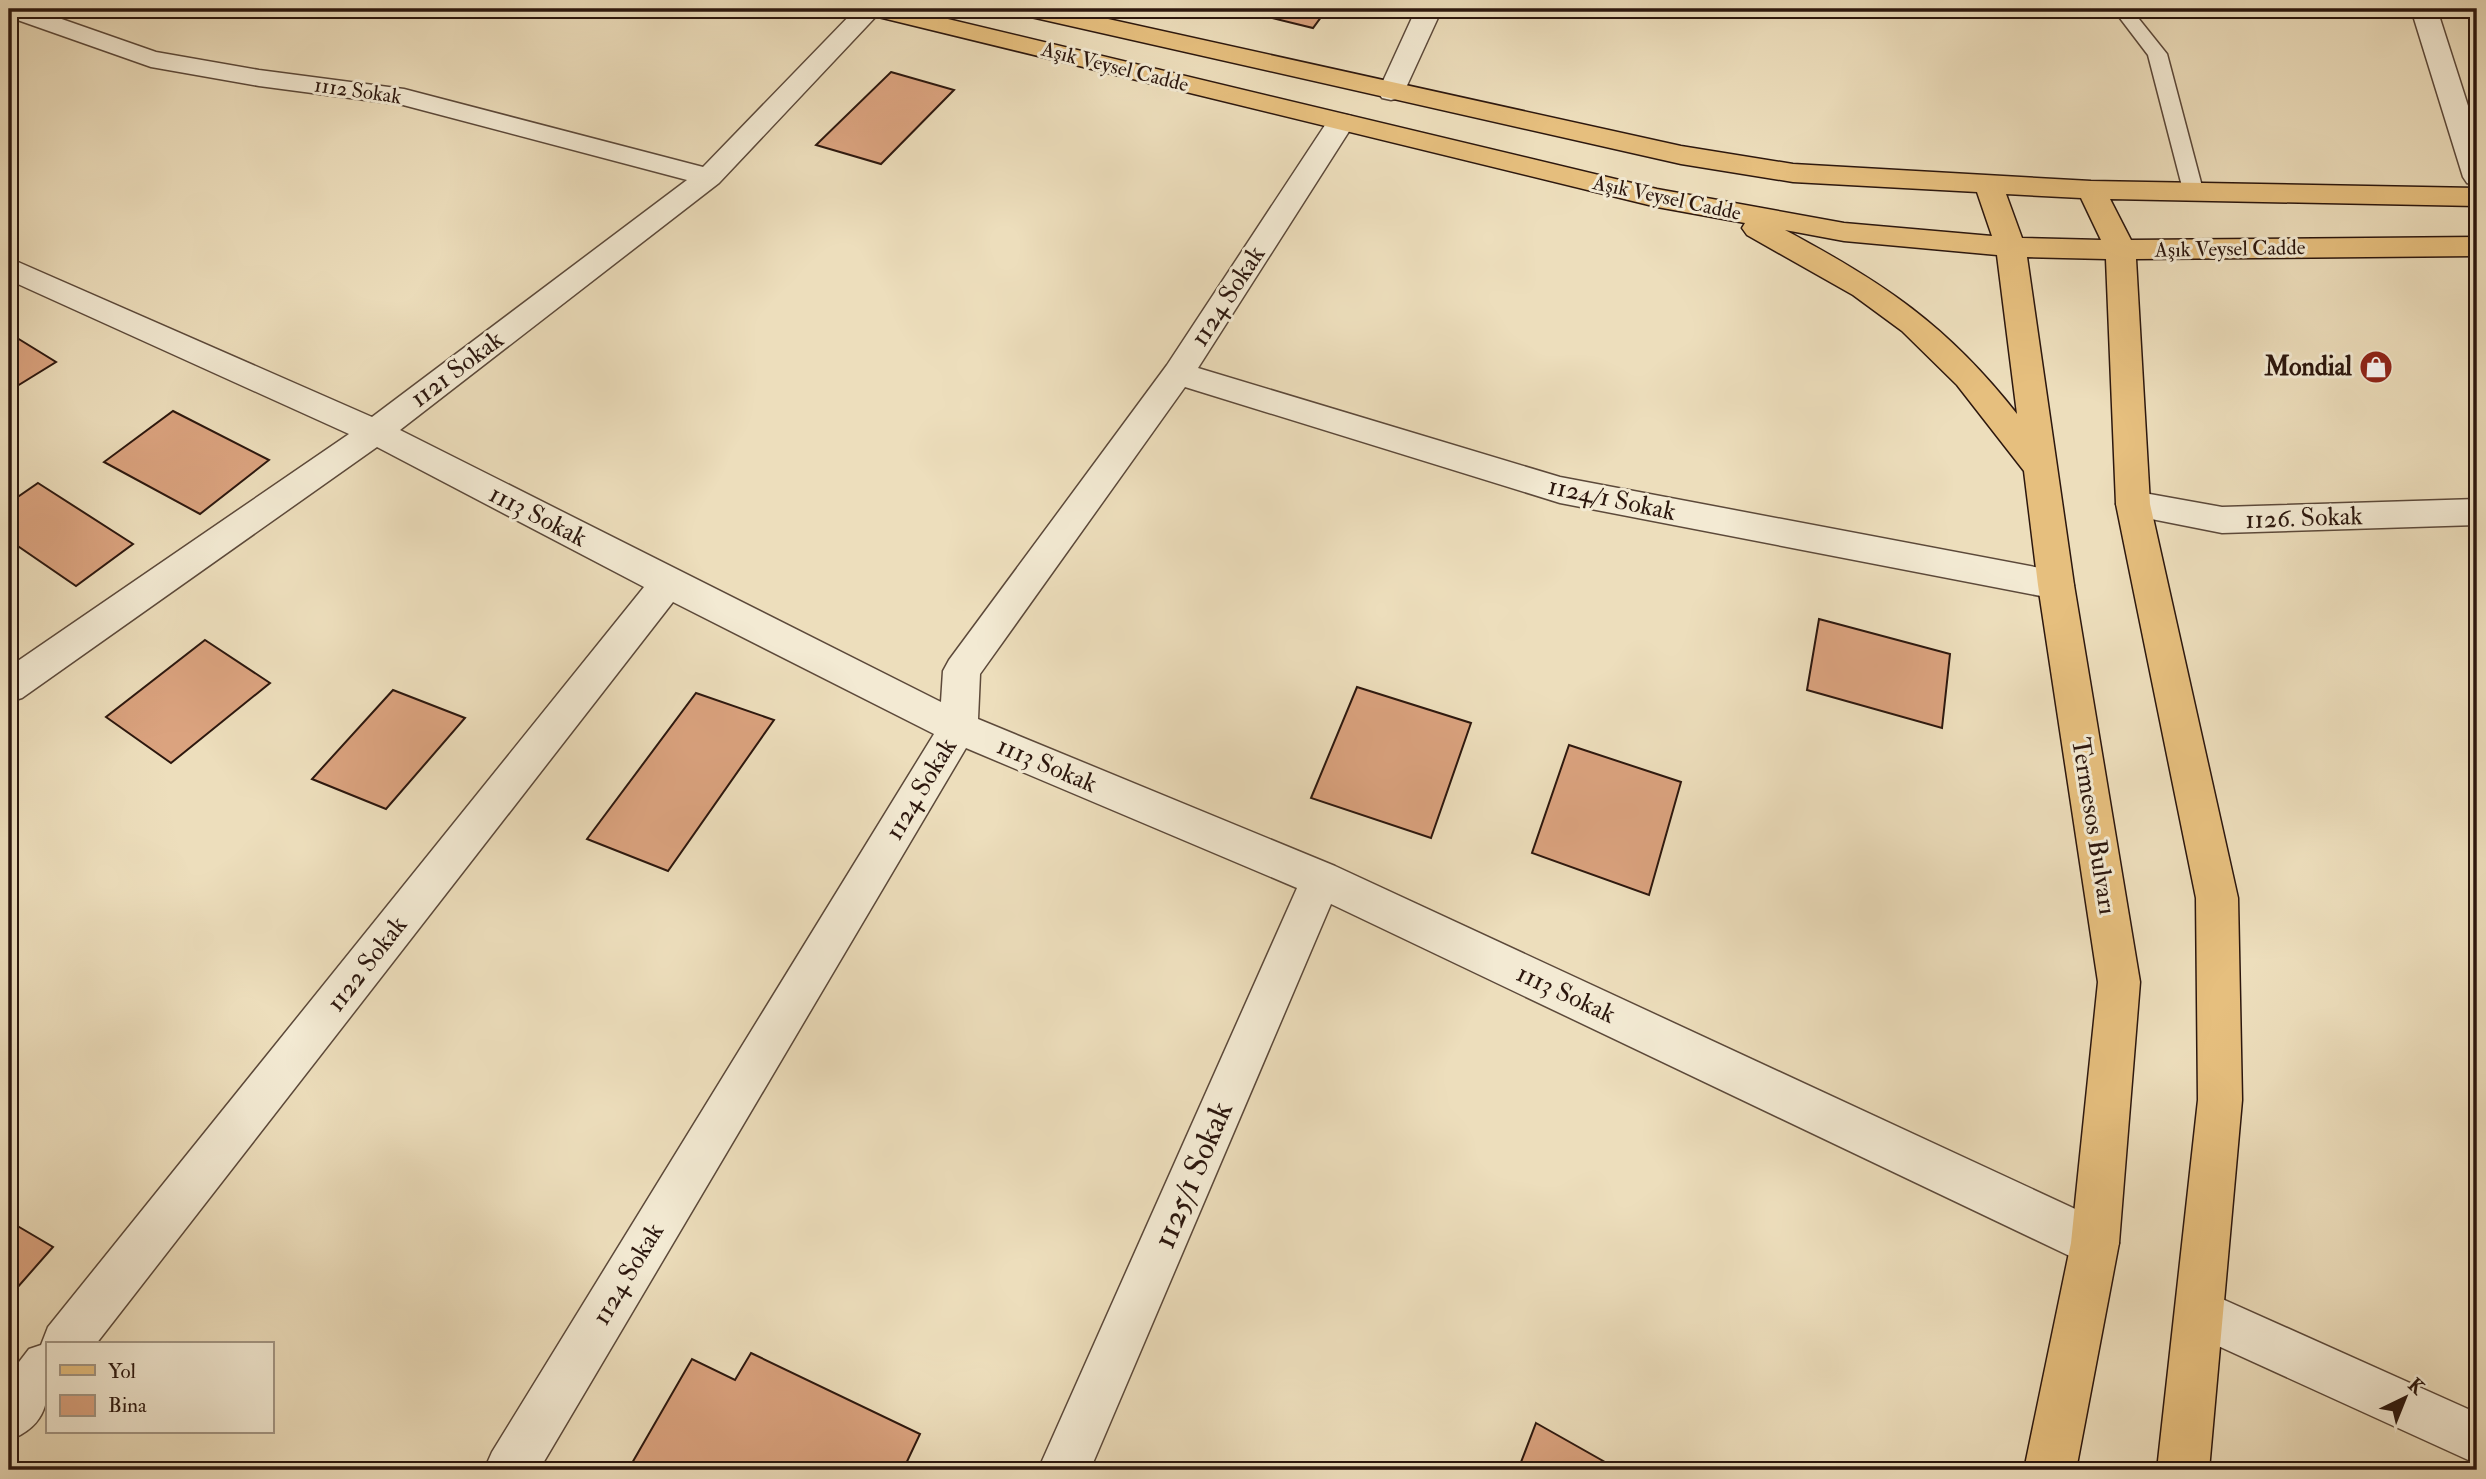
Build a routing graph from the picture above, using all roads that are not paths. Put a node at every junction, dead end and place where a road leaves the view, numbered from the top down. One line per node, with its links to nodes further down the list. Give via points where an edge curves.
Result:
1 (9, 9): 9 (street, 1112 Sokak, via 151,59 404,96)
2 (873, 9): 8 (main road, Aşık Veysel Cadde); 9 (street, 1121 Sokak)
3 (1031, 9): 7 (main road, Aşık Veysel Cadde)
4 (1429, 9): 7 (street)
5 (2122, 9): 13 (lane, via 2157,54)
6 (2424, 9): 10 (street)
7 (1391, 92): 11 (main road, Aşık Veysel Cadde, via 1681,155 1793,173)
8 (1341, 122): 15 (main road, Aşık Veysel Cadde); 20 (street, 1124 Sokak)
9 (709, 177): 21 (street, 1121 Sokak)
10 (2477, 177)
11 (1988, 184): 12 (main road, Aşık Veysel Cadde); 17 (main road, Termesos Bulvarı)
12 (2091, 190): 13 (main road, Aşık Veysel Cadde); 18 (main road)
13 (2194, 194): 14 (main road, Aşık Veysel Cadde)
14 (2477, 197)
15 (1724, 211): 17 (main road, Aşık Veysel Cadde, via 1844,232); 22 (main road, via 1837,270 1890,305 1957,364)
16 (2477, 246): 18 (main road, Aşık Veysel Cadde)
17 (2011, 247): 18 (main road, Aşık Veysel Cadde); 22 (main road, Termesos Bulvarı)
18 (2121, 250): 23 (main road)
19 (9, 268): 21 (street, 1113 Sokak)
20 (1178, 373): 26 (street, 1124/1 Sokak, via 1560,490); 28 (street, 1124 Sokak, via 962,671)
21 (375, 432): 25 (street, 1113 Sokak); 27 (street, 1121 Sokak)
22 (2038, 465): 26 (main road, Termesos Bulvarı)
23 (2133, 504): 24 (street, 1126. Sokak, via 2222,520); 31 (main road, via 2217,898 2220,1100)
24 (2477, 513)
25 (668, 583): 28 (street, 1113 Sokak); 32 (street, 1122 Sokak)
26 (2056, 585): 30 (main road, Termesos Bulvarı, via 2119,982)
27 (9, 687)
28 (958, 728): 29 (street, 1113 Sokak); 36 (street, 1124 Sokak)
29 (1321, 879): 30 (street, 1113 Sokak); 37 (street, 1125/1 Sokak)
30 (2095, 1243): 38 (main road, Termesos Bulvarı)
31 (2200, 1314): 35 (street); 39 (main road)
32 (67, 1342)
33 (46, 1368): 34 (street)
34 (9, 1415)
35 (2477, 1439)
36 (510, 1470)
37 (1064, 1470)
38 (2050, 1470)
39 (2183, 1470)

